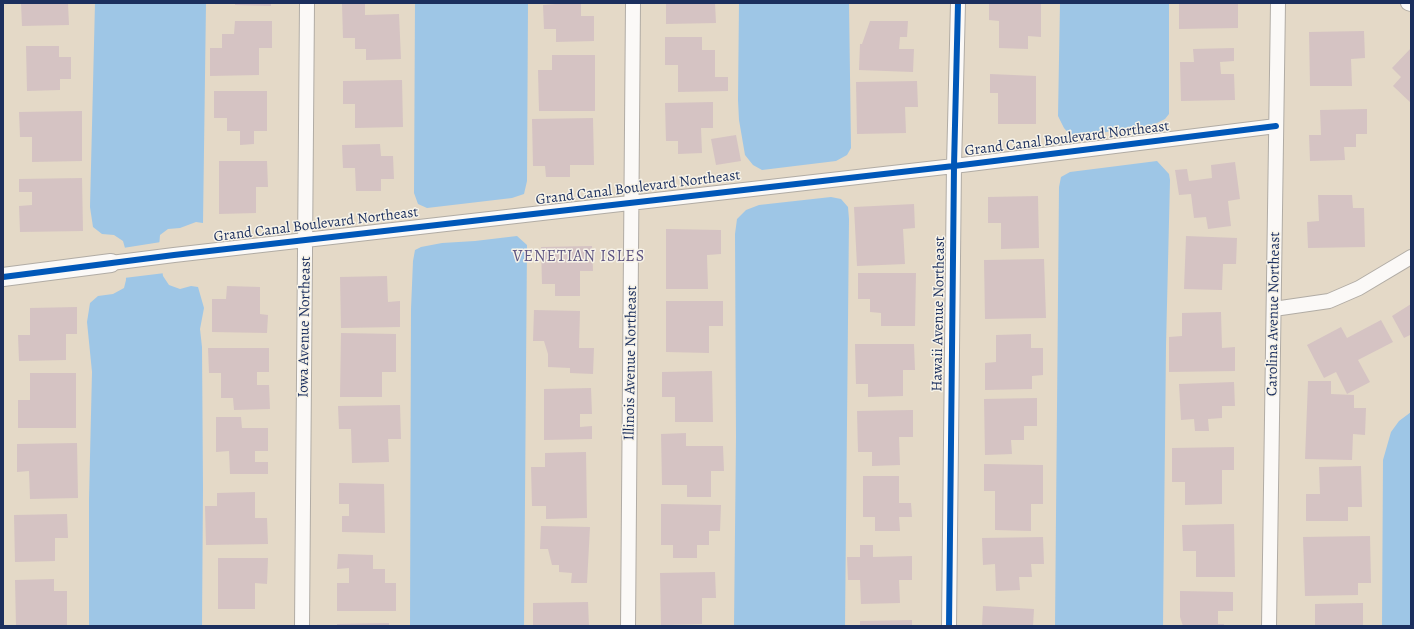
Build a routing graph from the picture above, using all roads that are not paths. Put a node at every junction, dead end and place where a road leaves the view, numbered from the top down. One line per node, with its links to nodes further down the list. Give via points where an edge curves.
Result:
1 (307, 3): 10 (street, Iowa Avenue Northeast)
2 (633, 3): 9 (street, Illinois Avenue Northeast)
3 (958, 3): 8 (street, Hawaii Avenue Northeast)
4 (1278, 3): 7 (street, Carolina Avenue Northeast)
5 (1408, 3): 6 (street)
6 (1411, 4)
7 (1276, 126): 8 (street, Grand Canal Boulevard Northeast); 14 (street, Carolina Avenue Northeast)
8 (954, 166): 9 (street, Grand Canal Boulevard Northeast); 17 (street, Hawaii Avenue Northeast)
9 (632, 202): 10 (street, Grand Canal Boulevard Northeast); 16 (street, Illinois Avenue Northeast)
10 (306, 240): 12 (street, Grand Canal Boulevard Northeast); 15 (street, Iowa Avenue Northeast)
11 (1411, 257): 14 (street, via 1359,288 1329,301)
12 (110, 263): 13 (street, Grand Canal Boulevard Northeast)
13 (3, 277)
14 (1274, 309): 18 (street, Carolina Avenue Northeast)
15 (302, 626)
16 (628, 626)
17 (950, 626)
18 (1269, 626)

